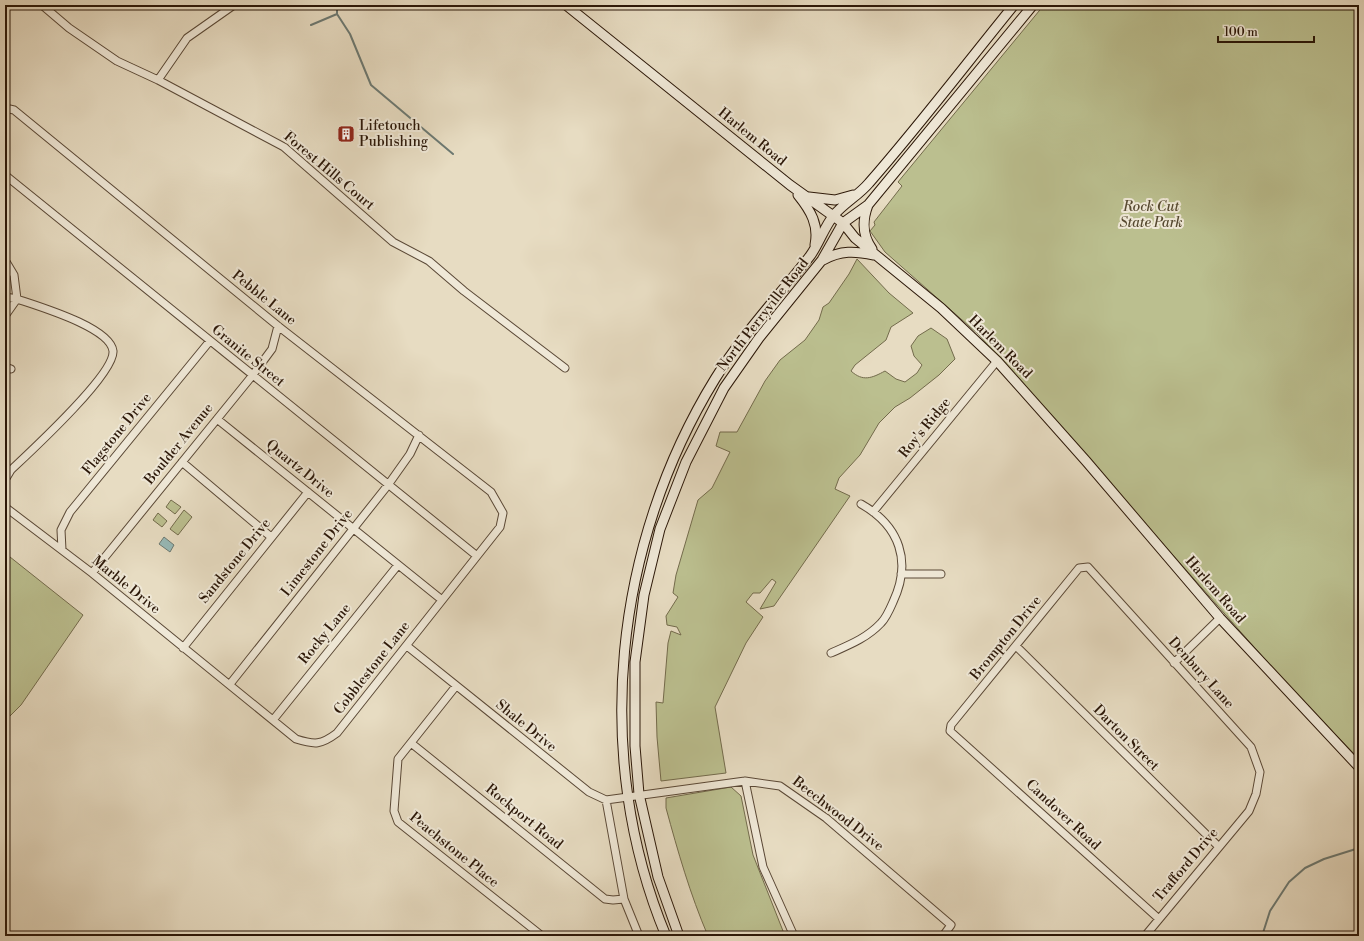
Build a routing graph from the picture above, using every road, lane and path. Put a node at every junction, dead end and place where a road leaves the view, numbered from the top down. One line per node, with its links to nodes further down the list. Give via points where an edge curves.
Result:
1 (42, 5): 6 (street, Forest Hills Court, via 69,28 117,61)
2 (234, 5): 6 (street, via 188,38)
3 (566, 5): 9 (main road, Harlem Road)
4 (1014, 5): 10 (main road, North Perryville Road)
5 (1033, 5): 11 (main road, North Perryville Road)
6 (158, 80): 24 (street, Forest Hills Court, via 284,147 393,242 429,261)
7 (5, 108): 21 (street, Pebble Lane, via 14,110)
8 (5, 175): 22 (street, Granite Street)
9 (790, 185): 10 (main road, via 808,197 835,200 851,196); 12 (main road, Harlem Road); 14 (main road, via 814,217 816,238)
10 (868, 185): 12 (main road, North Perryville Road)
11 (868, 206): 13 (main road, North Perryville Road); 15 (main road, via 864,214 864,231 868,244)
12 (834, 216): 13 (main road, Harlem Road); 14 (main road, North Perryville Road)
13 (843, 223): 15 (main road, Harlem Road); 17 (main road, North Perryville Road)
14 (812, 254): 60 (main road, North Perryville Road, via 750,330 716,378 680,443 652,514 636,574 624,649 622,696)
15 (876, 255): 17 (main road, via 848,251); 23 (main road, Harlem Road, via 941,308)
16 (5, 260): 19 (street, via 14,276)
17 (822, 260): 59 (main road, North Perryville Road, via 759,338 724,388 686,462 660,529 644,595 635,662 635,746)
18 (5, 297): 19 (street)
19 (17, 299): 20 (street); 29 (street, via 88,325 108,342 113,351 111,362 100,377 60,424 11,470)
20 (5, 316)
21 (278, 326): 25 (street, Boulder Avenue, via 272,349); 27 (street, Pebble Lane)
22 (209, 342): 25 (street, Granite Street); 38 (street, Flagstone Drive, via 70,512 61,530)
23 (997, 361): 34 (street, Roy's Ridge); 46 (main road, Harlem Road)
24 (565, 368)
25 (252, 376): 26 (street, Boulder Avenue); 30 (street, Granite Street)
26 (217, 419): 28 (street, Boulder Avenue); 31 (street, Quartz Drive)
27 (419, 435): 30 (street, Limestone Drive, via 410,454); 35 (street, Pebble Lane, via 492,492)
28 (182, 462): 37 (street); 42 (street, Boulder Avenue)
29 (5, 480)
30 (388, 485): 36 (street, Limestone Drive); 39 (street, Granite Street)
31 (308, 492): 36 (street, Quartz Drive); 37 (street, Sandstone Drive)
32 (861, 504): 34 (street)
33 (5, 508): 38 (street, Marble Drive)
34 (873, 512): 43 (street, via 889,528 898,543 903,558)
35 (503, 513): 39 (street, Cobblestone Lane, via 500,527)
36 (353, 528): 40 (street, Quartz Drive); 52 (street, Limestone Drive)
37 (271, 537): 49 (street, Sandstone Drive)
38 (62, 550): 42 (street, Marble Drive)
39 (477, 556): 45 (street, Cobblestone Lane)
40 (398, 565): 45 (street, Quartz Drive); 54 (street, Rocky Lane)
41 (1088, 566): 48 (street, Brompton Drive, via 1079,568); 51 (street, Denbury Lane)
42 (92, 573): 49 (street, Marble Drive)
43 (901, 574): 44 (street); 50 (street, via 900,588 882,622 859,641)
44 (940, 574)
45 (442, 600): 47 (street, Cobblestone Lane)
46 (1220, 618): 51 (street); 57 (main road, Harlem Road)
47 (407, 646): 53 (street, Shale Drive); 54 (street, Cobblestone Lane, via 337,733 325,742 310,744 296,740)
48 (1016, 646): 55 (street, Brompton Drive, via 951,725); 63 (street, Darton Street)
49 (184, 648): 52 (street, Marble Drive)
50 (831, 653)
51 (1174, 663): 62 (street, Denbury Lane, via 1251,748 1260,772 1256,794)
52 (230, 684): 54 (street, Cobblestone Lane)
53 (456, 686): 56 (street, Peachstone Place); 61 (street, Shale Drive, via 589,792)
54 (273, 720)
55 (950, 731): 65 (street, Candover Road)
56 (411, 743): 64 (street, Rockport Road, via 606,899); 66 (street, Peachstone Place, via 398,759 394,811 398,822)
57 (1359, 767)
58 (745, 781): 59 (street, Beechwood Drive); 70 (street, via 763,867); 71 (street, Beechwood Drive, via 780,786 826,818 951,925)
59 (639, 794): 60 (street); 69 (main road, North Perryville Road, via 658,877)
60 (628, 796): 61 (street); 68 (main road, North Perryville Road, via 644,874)
61 (606, 800): 64 (street)
62 (1249, 811): 63 (street, Trafford Drive)
63 (1218, 846): 65 (street, Trafford Drive)
64 (624, 899): 67 (street)
65 (1159, 919): 72 (street, Trafford Drive)
66 (542, 936)
67 (639, 936)
68 (666, 936)
69 (679, 936)
70 (794, 936)
71 (943, 936)
72 (1145, 936)

